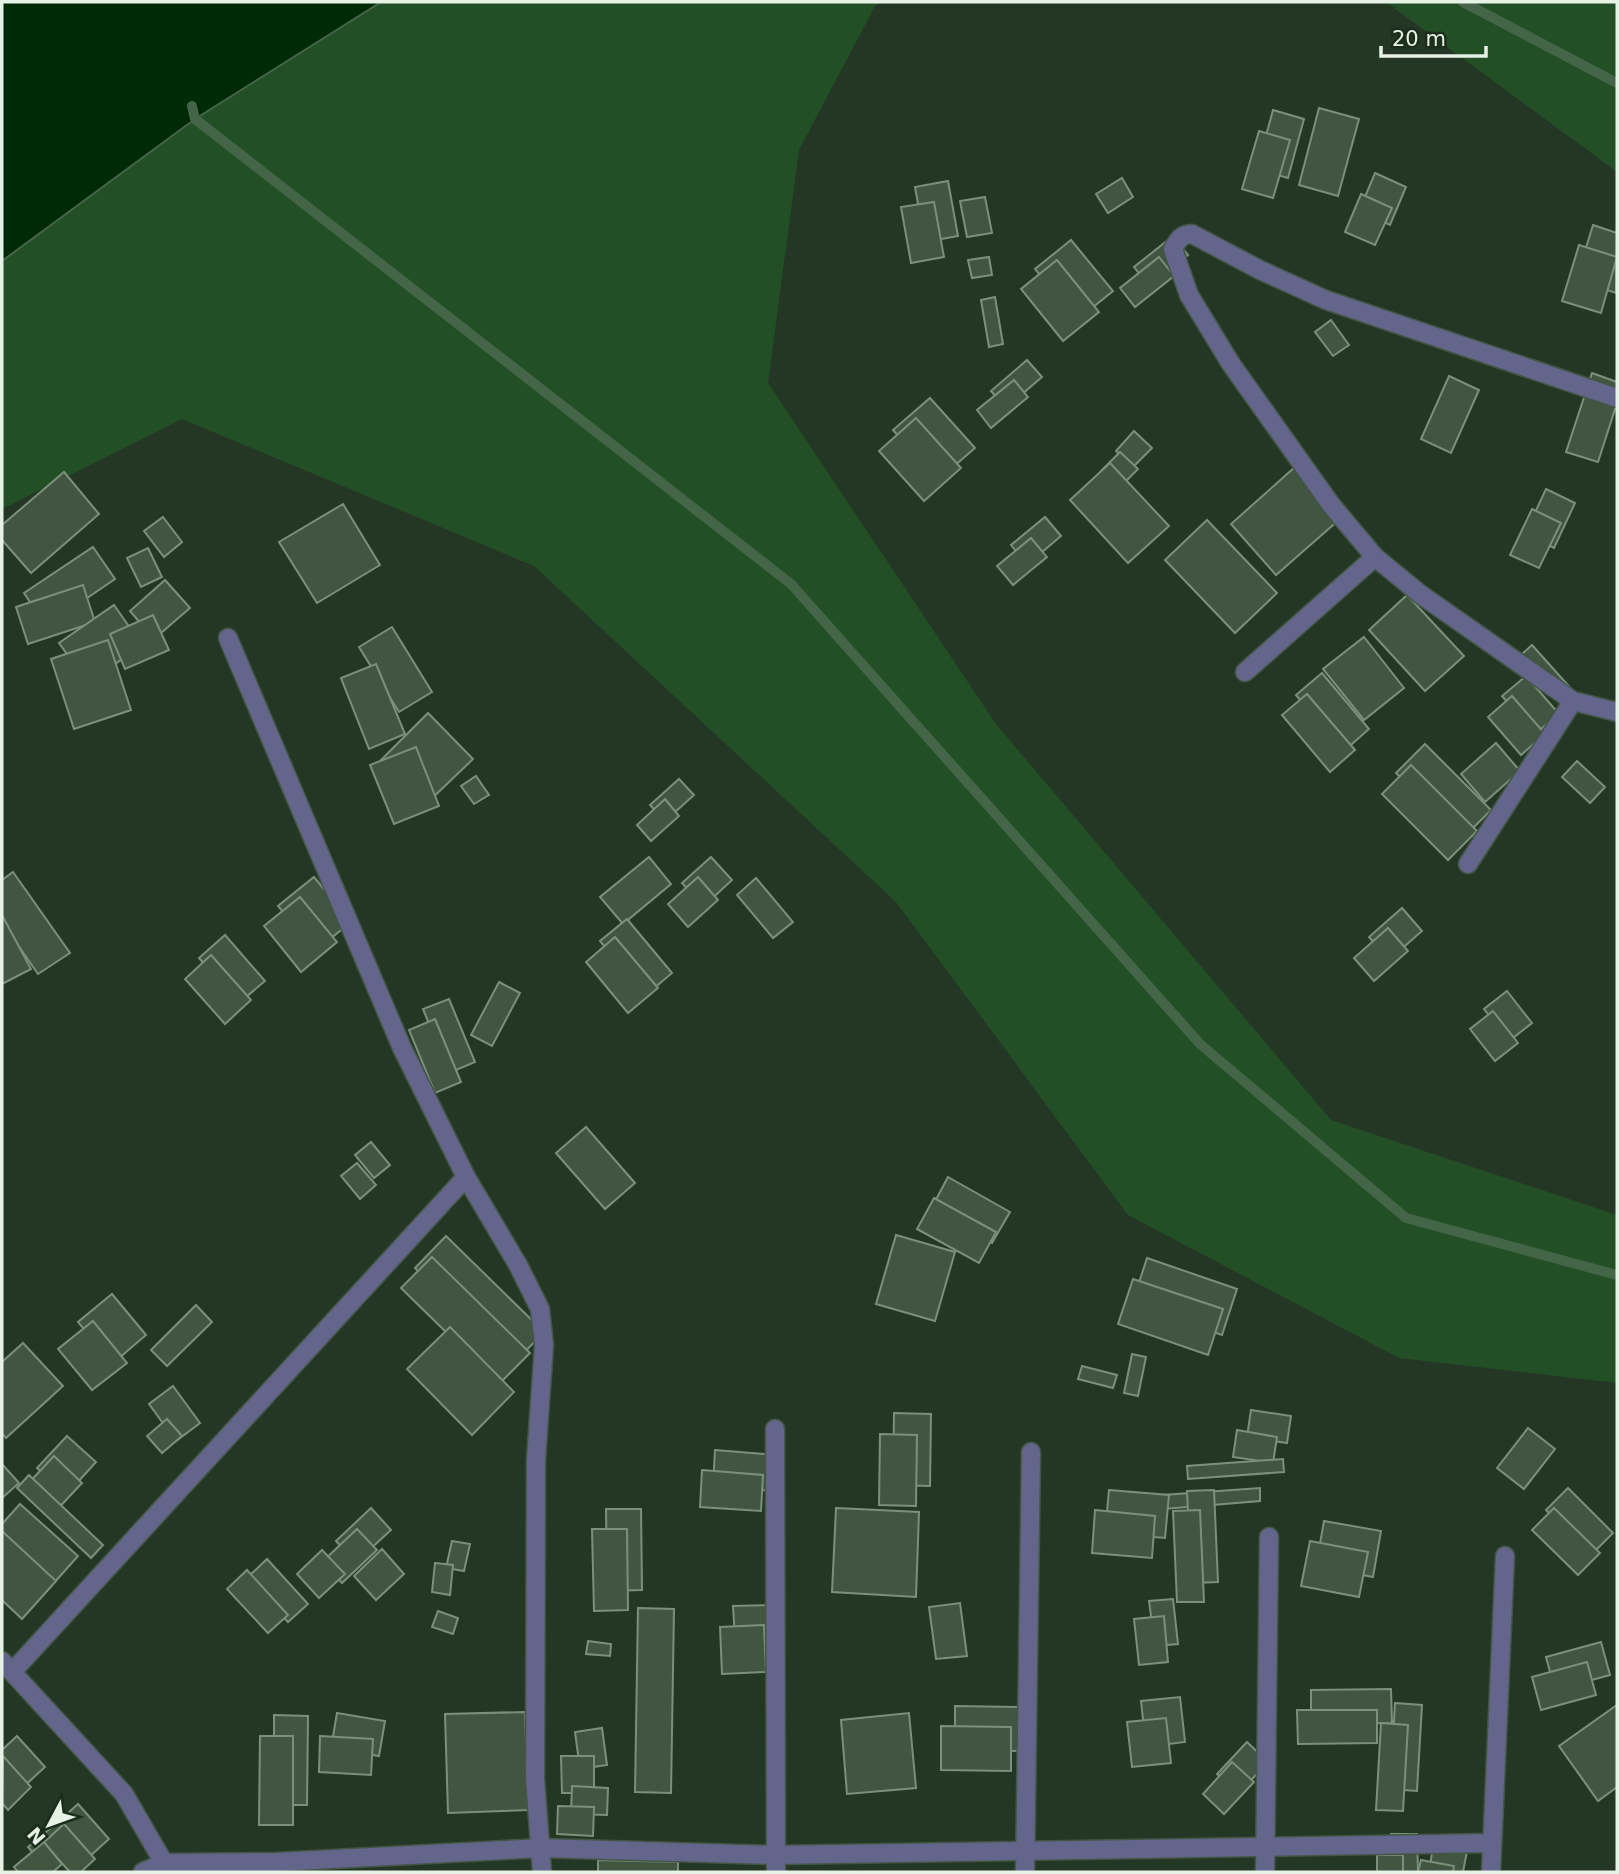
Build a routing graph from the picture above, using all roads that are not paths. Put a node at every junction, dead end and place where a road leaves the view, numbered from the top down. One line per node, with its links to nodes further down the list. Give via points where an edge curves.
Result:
1 (1617, 398): 2 (street, via 1326,300 1185,234 1173,249 1189,295 1246,386 1332,506)
2 (1375, 557): 4 (street); 5 (street)
3 (228, 638): 8 (street, via 402,1048)
4 (1245, 672)
5 (1573, 701): 6 (street); 7 (street)
6 (1617, 712)
7 (1468, 864)
8 (466, 1177): 13 (street); 16 (street, via 540,1309 544,1345 536,1460 535,1779)
9 (775, 1429): 19 (street)
10 (1031, 1452): 17 (street)
11 (1269, 1536): 15 (street)
12 (1506, 1556): 14 (street)
13 (7, 1666): 18 (street, via 124,1794)
14 (1491, 1843): 15 (street); 25 (street)
15 (1264, 1847): 17 (street); 24 (street)
16 (541, 1848): 19 (street); 20 (street); 22 (street)
17 (1025, 1851): 19 (street); 23 (street)
18 (164, 1863): 20 (street); 21 (street)
19 (776, 1863)
20 (277, 1867)
21 (143, 1872)
22 (542, 1872)
23 (1025, 1872)
24 (1265, 1872)
25 (1491, 1872)

